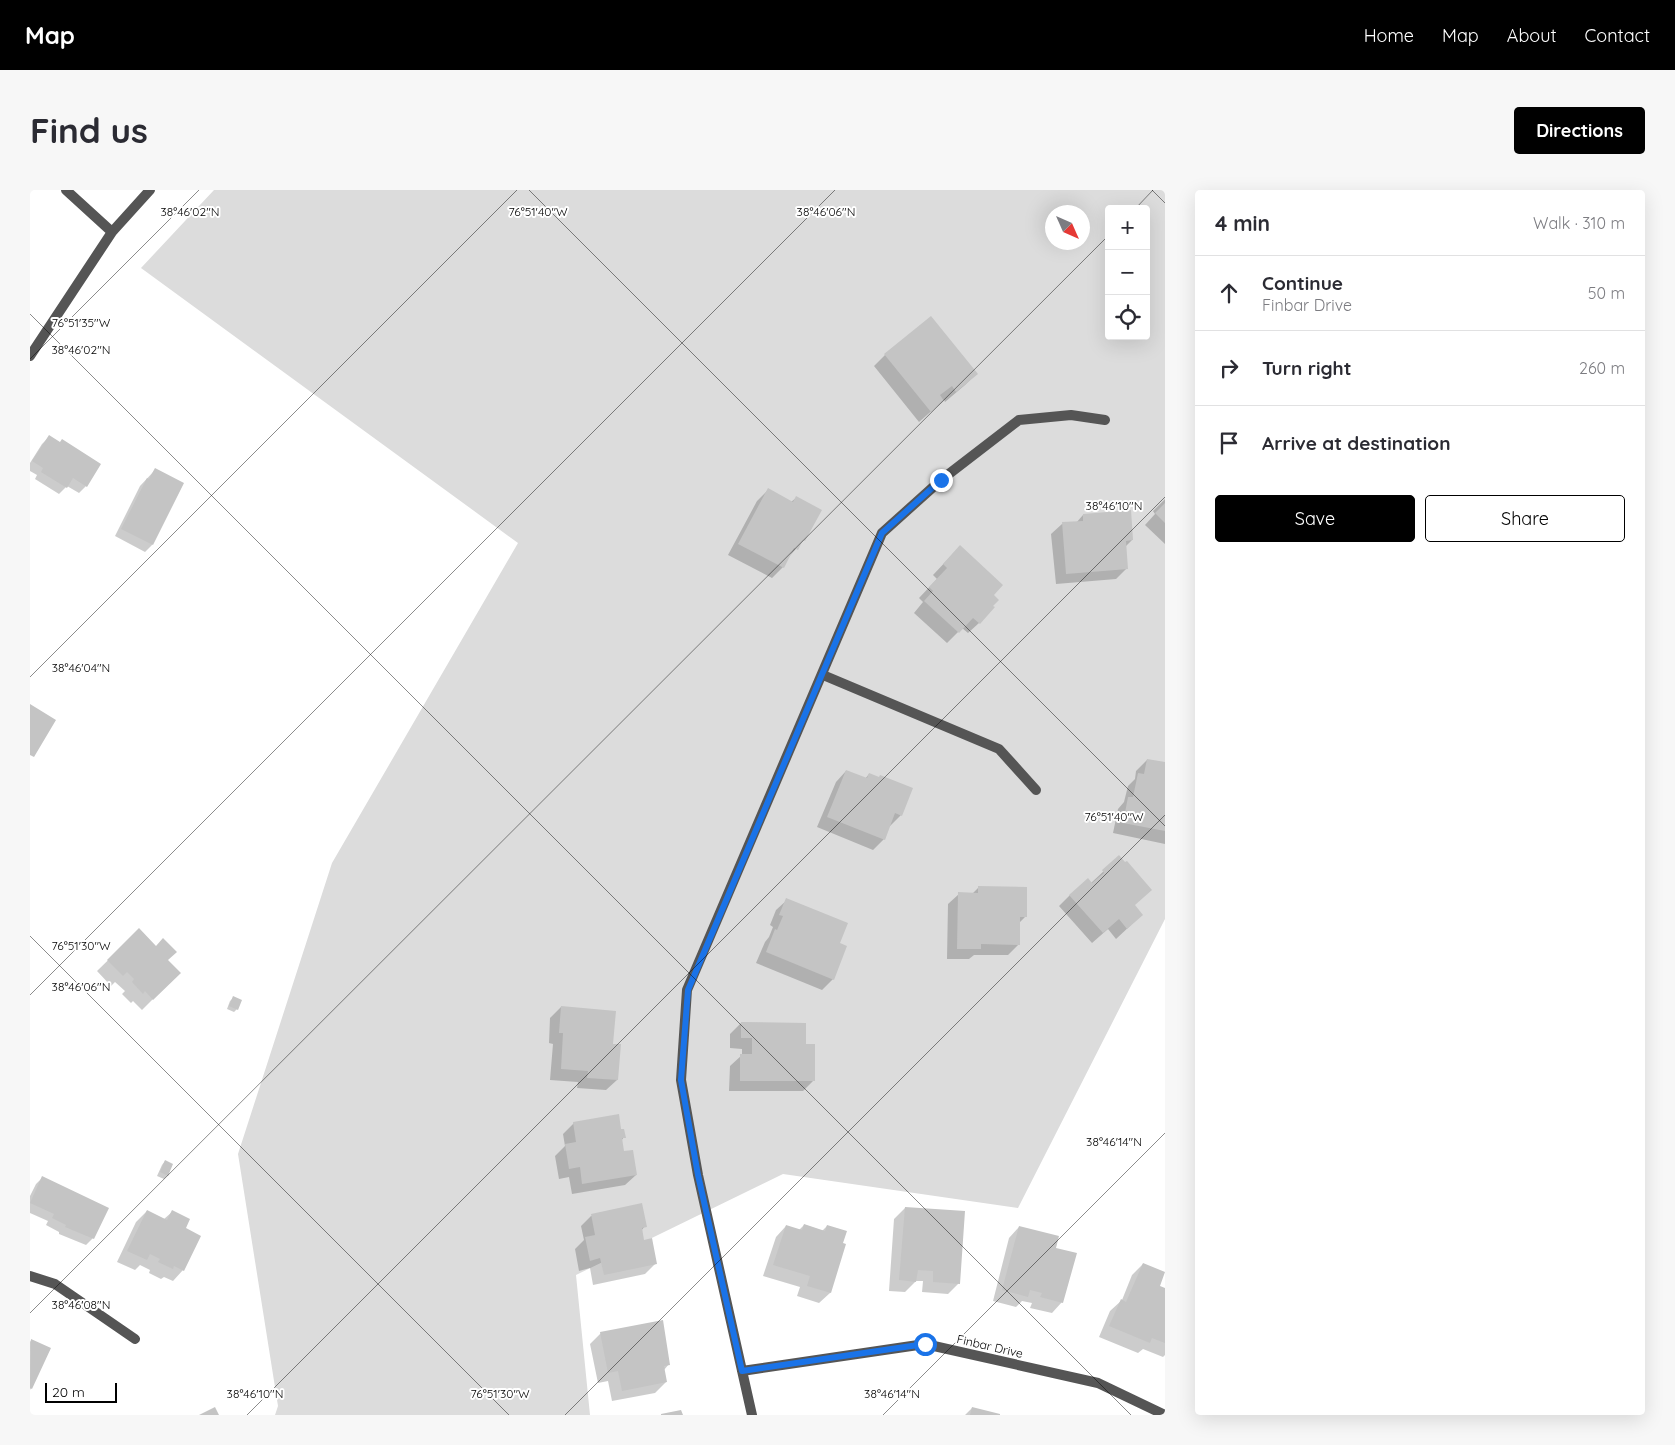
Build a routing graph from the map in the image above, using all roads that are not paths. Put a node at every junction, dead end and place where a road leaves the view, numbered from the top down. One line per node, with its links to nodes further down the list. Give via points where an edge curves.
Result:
1 (66, 190): 3 (street)
2 (150, 190): 3 (street)
3 (112, 232): 4 (street)
4 (30, 356)
5 (1106, 420): 6 (street, via 1071,415 1019,420 935,486 882,533)
6 (823, 675): 7 (street, via 999,749); 10 (street, via 688,990 681,1080 698,1175)
7 (1036, 790)
8 (30, 1276): 9 (street, via 55,1284)
9 (135, 1339)
10 (742, 1371): 11 (street); 12 (street, Finbar Drive, via 925,1344 1098,1383)
11 (752, 1415)
12 (1165, 1415)

